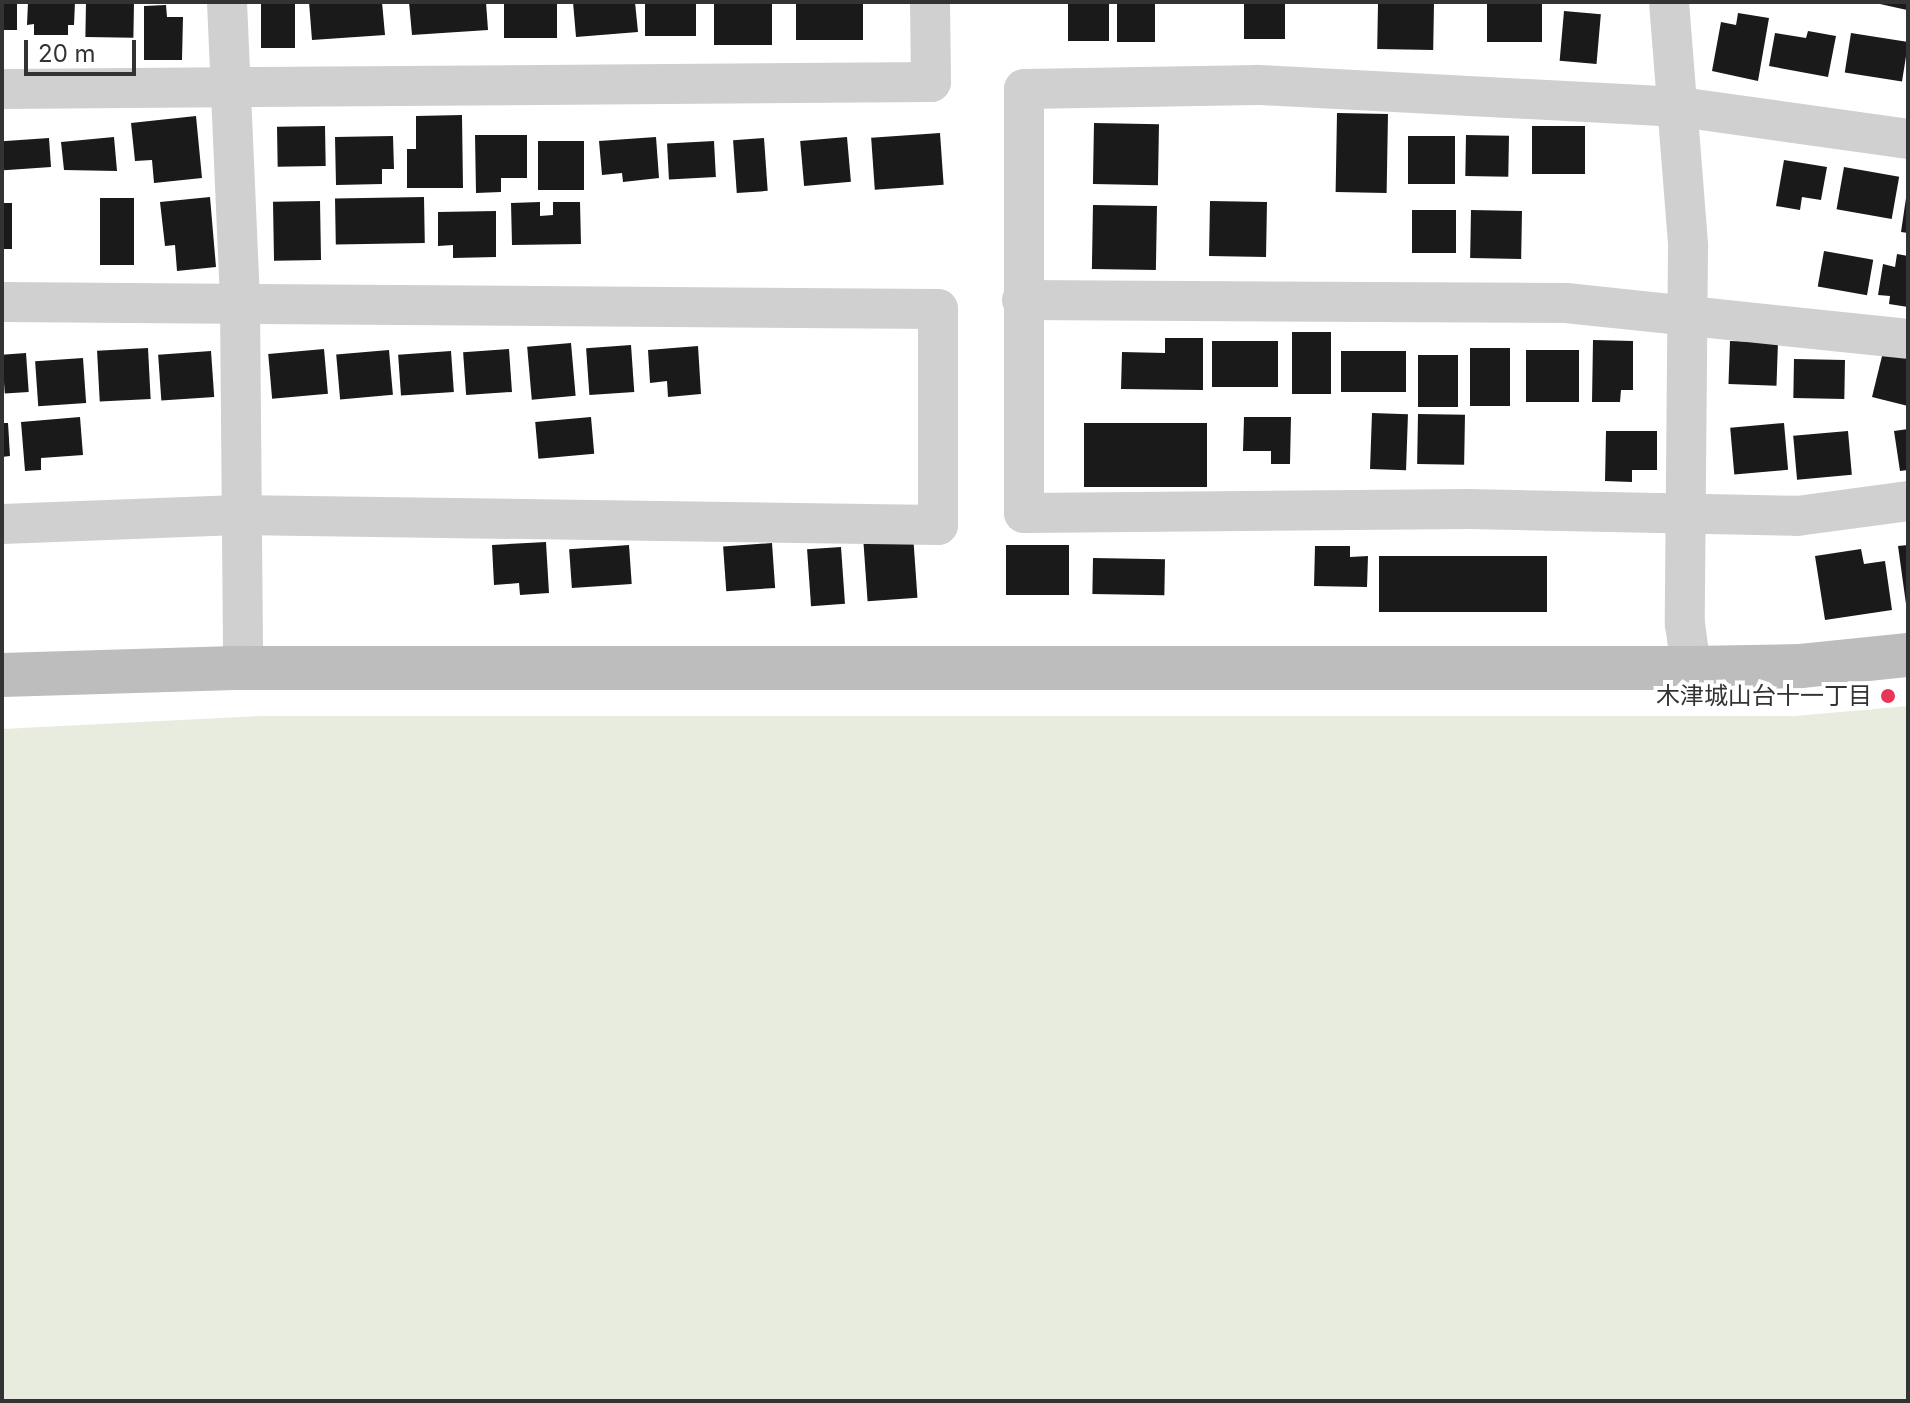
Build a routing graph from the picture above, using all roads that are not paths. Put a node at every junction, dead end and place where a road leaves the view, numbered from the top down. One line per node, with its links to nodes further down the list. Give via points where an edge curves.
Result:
1 (227, 2): 5 (street)
2 (930, 2): 5 (street, via 931,82)
3 (1669, 2): 6 (street)
4 (2, 89): 5 (street)
5 (234, 89): 10 (street)
6 (1680, 107): 7 (street); 8 (street, via 1258,85 1024,89); 11 (street)
7 (1908, 139)
8 (1022, 300): 11 (street, via 1566,303); 15 (street, via 1024,513 1469,509)
9 (2, 302): 10 (street)
10 (240, 304): 14 (street); 14 (street, via 938,309 938,525)
11 (1686, 314): 12 (street); 15 (street)
12 (1908, 339)
13 (1908, 501): 15 (street, via 1797,516)
14 (238, 515): 16 (street); 18 (street)
15 (1685, 517): 19 (street, via 1685,624)
16 (2, 524)
17 (1908, 655): 19 (street, via 1801,666)
18 (243, 668): 19 (street); 20 (street)
19 (1691, 668)
20 (2, 675)

